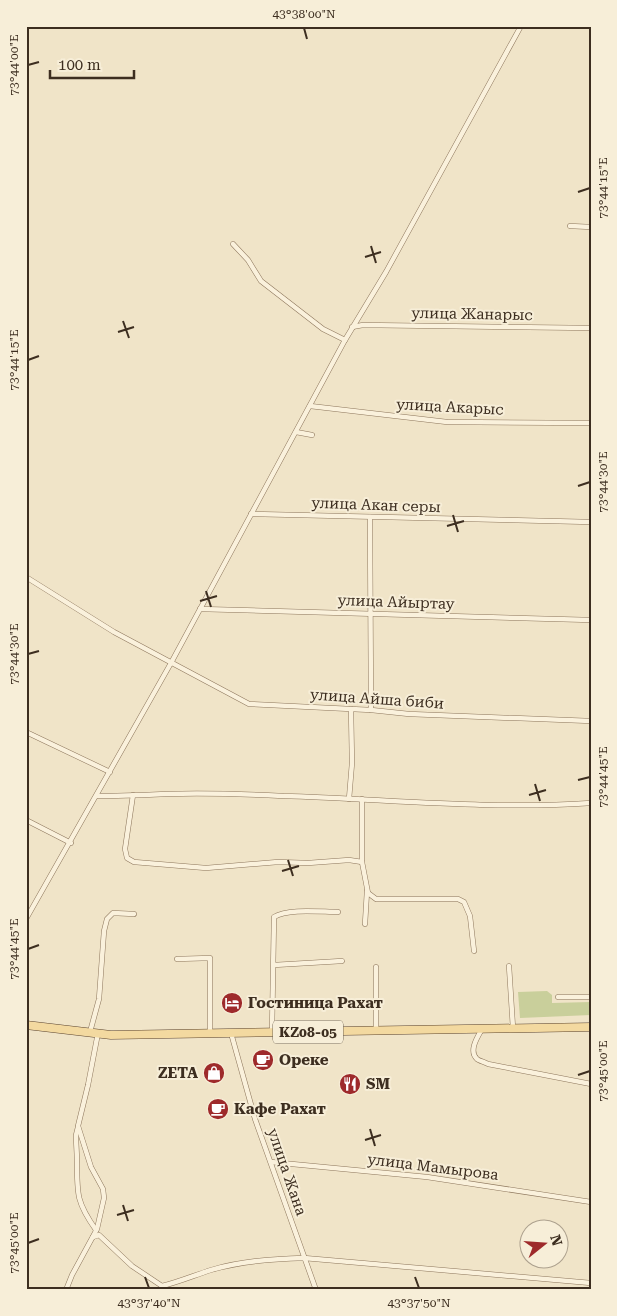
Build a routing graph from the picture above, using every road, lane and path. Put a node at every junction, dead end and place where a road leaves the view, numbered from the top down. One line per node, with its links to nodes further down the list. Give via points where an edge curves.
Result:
1 (521, 26): 5 (street, via 386,272)
2 (570, 226): 3 (street)
3 (591, 227)
4 (233, 244): 7 (street, via 261,281 323,329)
5 (352, 327): 6 (street, улица Жанарыс); 7 (street)
6 (591, 328)
7 (345, 340): 8 (street)
8 (310, 406): 9 (street, улица Акарыс, via 446,422); 10 (street)
9 (591, 423)
10 (296, 432): 11 (street); 12 (street)
11 (312, 435)
12 (251, 514): 13 (street, улица Акан серы); 16 (street)
13 (370, 517): 14 (street, улица Акан серы); 17 (street)
14 (591, 522)
15 (26, 577): 19 (street, улица Айша биби)
16 (200, 609): 17 (street, улица Айыртау); 19 (street)
17 (371, 614): 18 (street, улица Айыртау); 21 (street)
18 (591, 620)
19 (172, 664): 20 (street, улица Айша биби, via 249,704); 24 (street)
20 (351, 709): 21 (street, улица Айша биби); 27 (street)
21 (372, 710): 22 (street, улица Айша биби, via 418,715)
22 (591, 721)
23 (26, 732): 24 (street)
24 (110, 772): 26 (street)
25 (133, 795): 26 (street); 27 (street); 32 (street, via 125,849 127,858 134,862 206,868 278,862)
26 (97, 796): 31 (street)
27 (350, 799): 28 (street)
28 (362, 800): 29 (street, via 443,804); 32 (street)
29 (591, 803)
30 (26, 820): 31 (street)
31 (71, 843): 36 (street)
32 (362, 862): 33 (street)
33 (367, 890): 37 (street); 38 (street, via 376,899 458,899 464,902 470,916)
34 (338, 912): 41 (street, via 278,914 274,918)
35 (134, 914): 53 (street, via 113,913 107,919)
36 (27, 917)
37 (365, 924)
38 (474, 951)
39 (177, 959): 54 (street, via 210,958)
40 (342, 962): 41 (street)
41 (274, 965): 52 (street)
42 (509, 966): 48 (street)
43 (376, 967): 50 (street)
44 (558, 997): 45 (street)
45 (591, 997)
46 (26, 1026): 53 (main road, KZ08-05)
47 (591, 1027): 48 (main road, KZ08-05)
48 (513, 1028): 49 (main road, KZ08-05)
49 (482, 1029): 50 (main road, KZ08-05); 55 (street, via 475,1042 477,1059 488,1064)
50 (376, 1030): 52 (main road, KZ08-05)
51 (231, 1032): 52 (main road, KZ08-05); 54 (main road, KZ08-05); 57 (street, улица Жана)
52 (272, 1032)
53 (94, 1033): 54 (main road, KZ08-05); 56 (street)
54 (210, 1033)
55 (591, 1084)
56 (78, 1126): 59 (street, via 76,1186 86,1216); 59 (street, via 91,1167 103,1189 104,1198)
57 (271, 1162): 58 (street, улица Мамырова, via 427,1177); 61 (street, улица Жана)
58 (591, 1202)
59 (96, 1230): 60 (street)
60 (93, 1237): 63 (street, via 98,1235); 64 (street)
61 (304, 1258): 62 (street); 63 (street, via 271,1259 212,1270); 65 (street, улица Жана)
62 (591, 1283)
63 (162, 1288)
64 (66, 1290)
65 (316, 1290)

